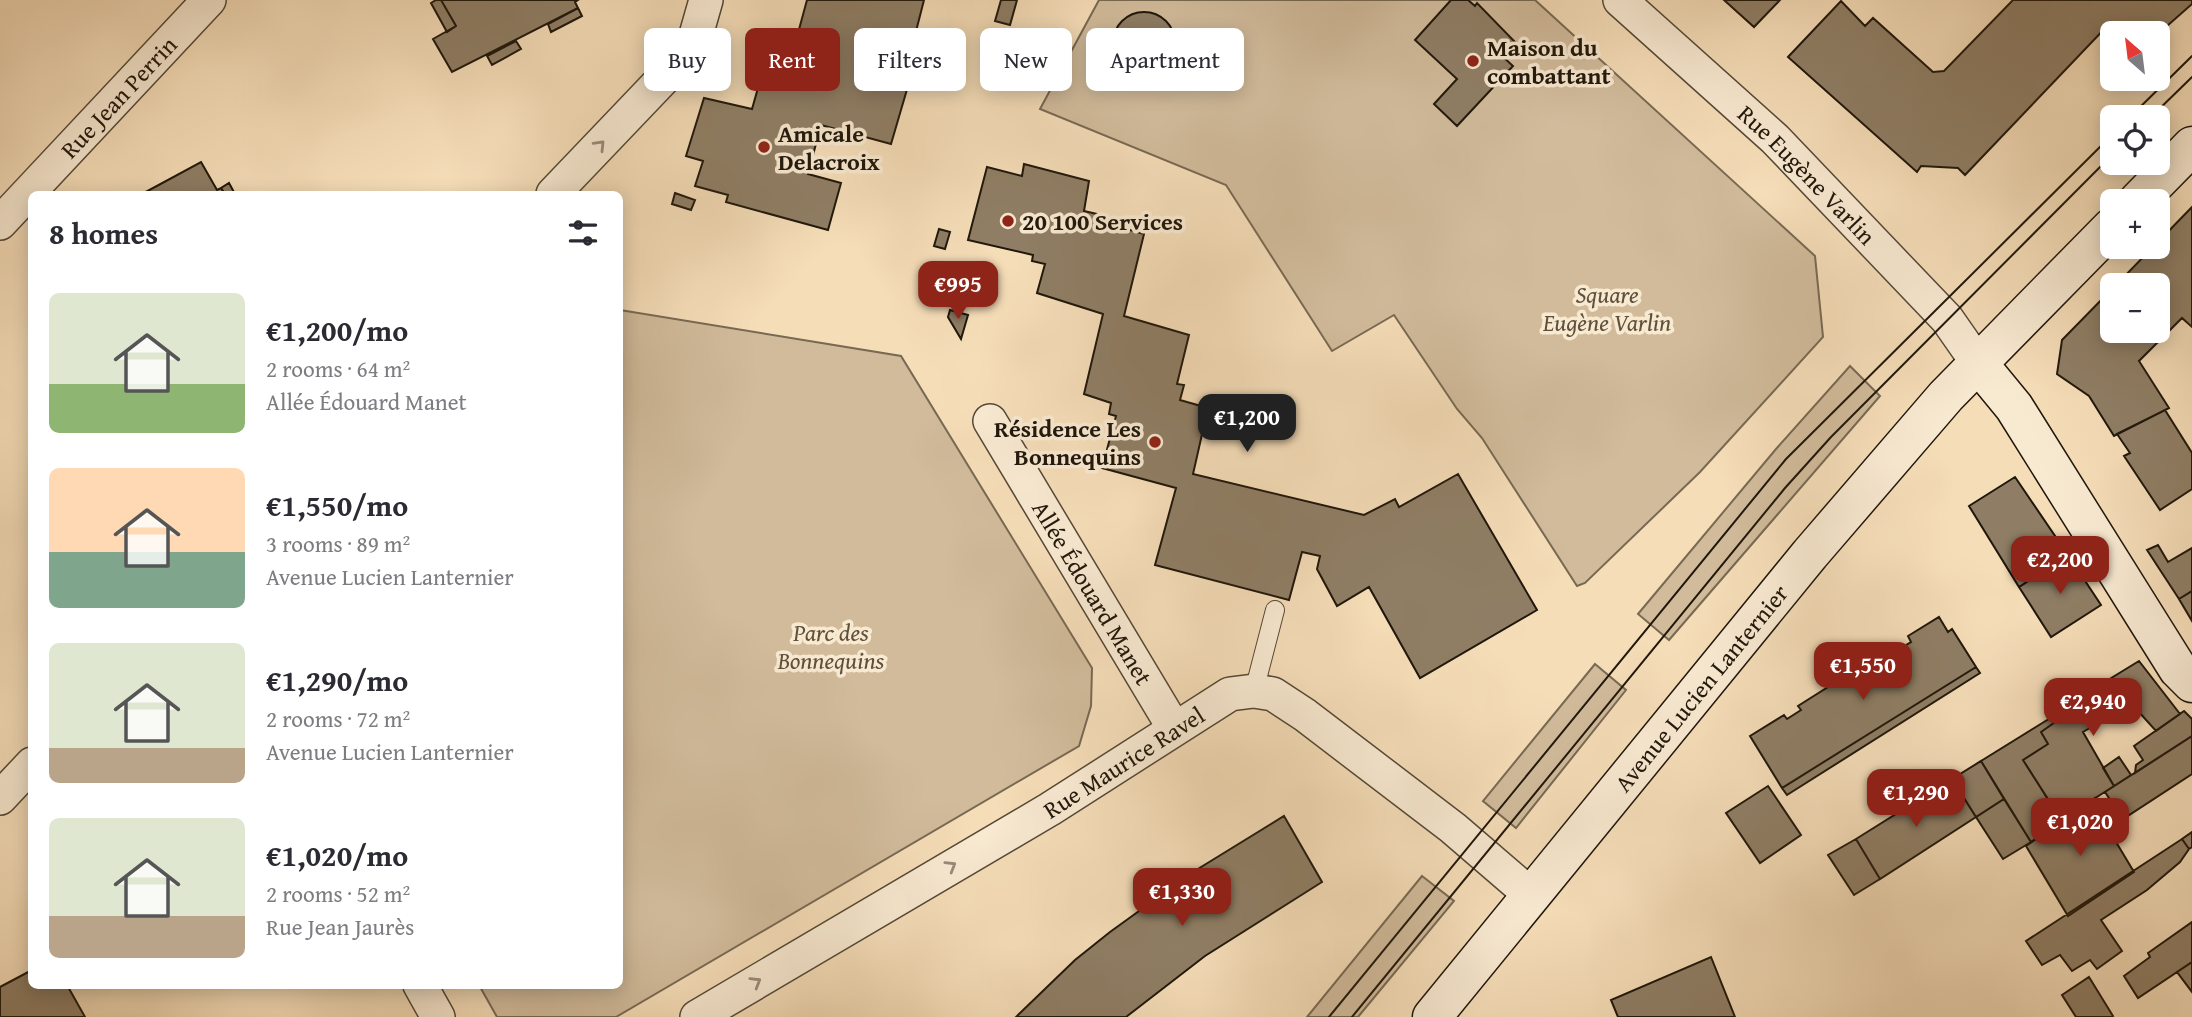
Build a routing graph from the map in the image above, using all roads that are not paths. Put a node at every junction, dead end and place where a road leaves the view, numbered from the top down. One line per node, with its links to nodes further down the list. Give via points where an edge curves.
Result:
1 (209, 0): 6 (street, Rue Jean Perrin)
2 (706, 0): 7 (street, one-way to 2, via 680,61 696,35)
3 (1620, 0): 11 (street, Rue Eugène Varlin, via 1775,139 1947,319)
4 (2192, 146): 5 (main road)
5 (2150, 189)
6 (30, 191)
7 (556, 191)
8 (28, 193): 9 (street, Rue Jean Perrin)
9 (0, 223)
10 (2100, 240): 11 (main road, Avenue Lucien Lanternier)
11 (1977, 362): 14 (main road, via 2014,407 2178,669); 19 (main road, Avenue Lucien Lanternier, via 1810,554)
12 (990, 421): 16 (street, Allée Édouard Manet)
13 (1275, 610): 15 (lane)
14 (2192, 684)
15 (1254, 691): 16 (street, Rue Maurice Ravel, via 1230,694); 19 (street, via 1273,694 1305,715 1453,828)
16 (1174, 728): 22 (street, Rue Maurice Ravel, one-way to 16, via 1050,808)
17 (28, 768): 18 (street)
18 (0, 798)
19 (1532, 896): 23 (main road, Avenue Lucien Lanternier)
20 (422, 989): 21 (street)
21 (438, 1017)
22 (697, 1017)
23 (1432, 1017)

